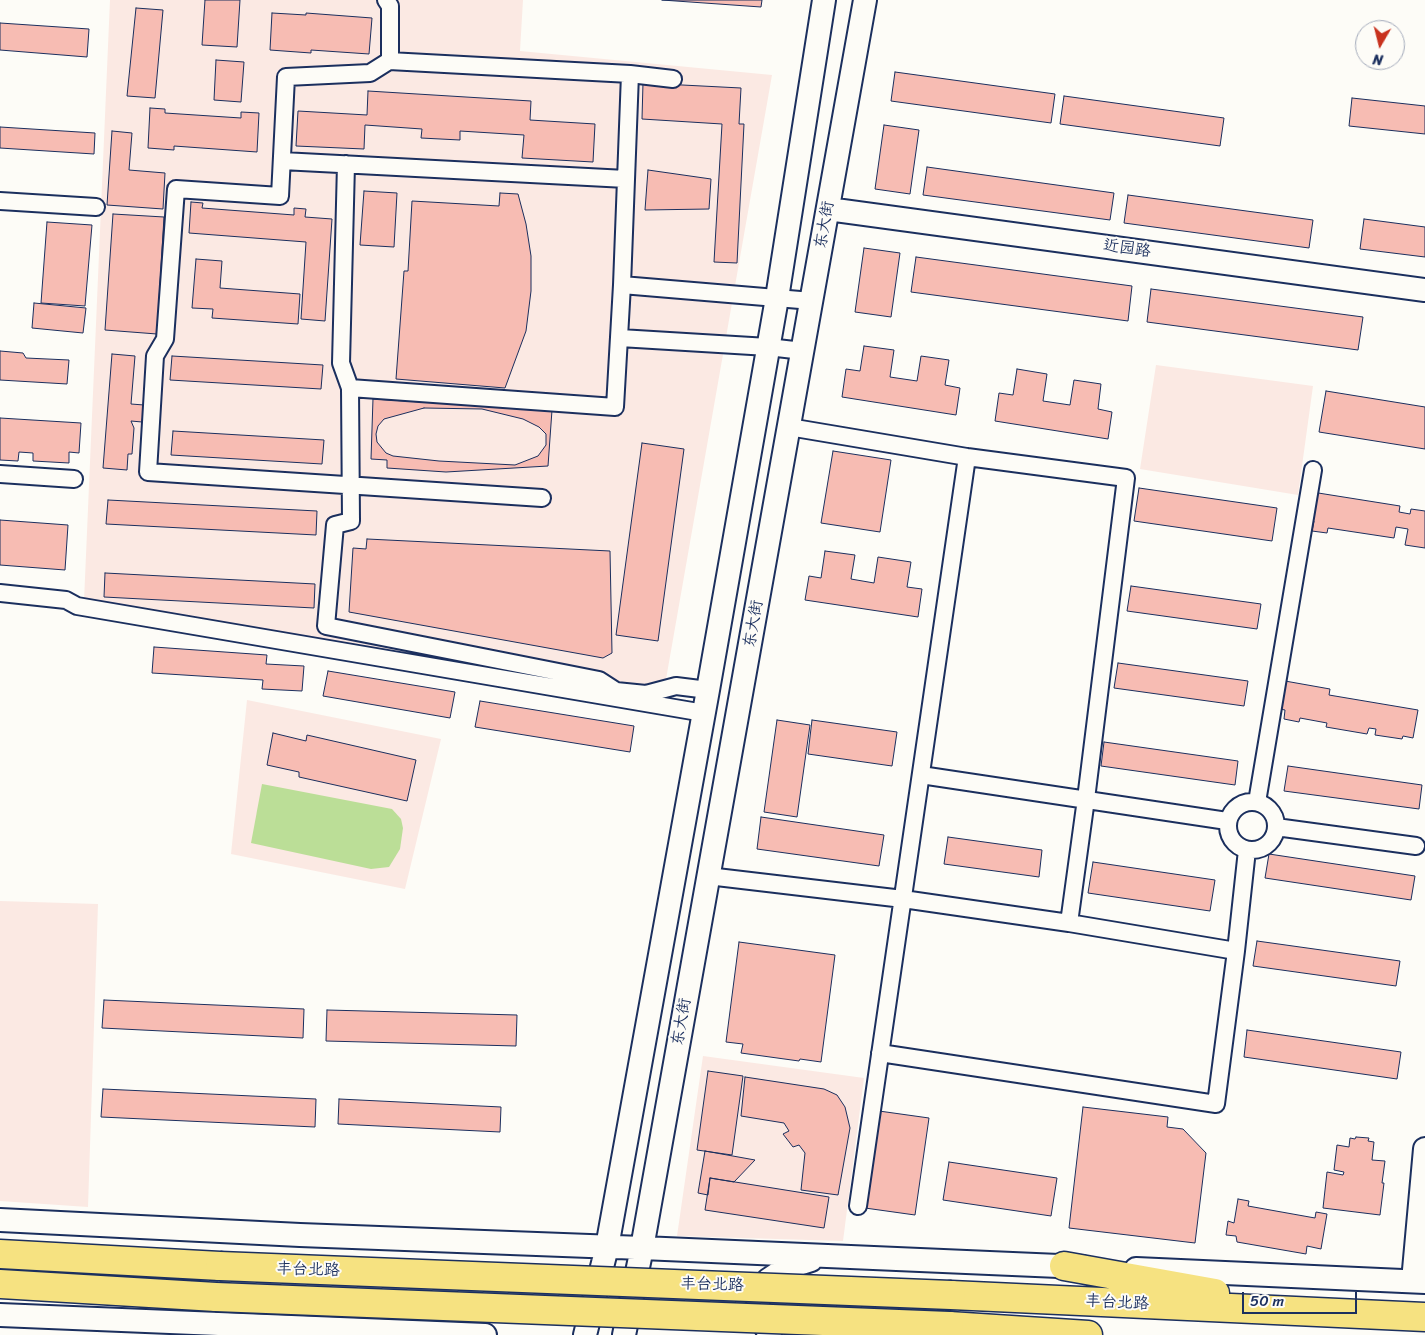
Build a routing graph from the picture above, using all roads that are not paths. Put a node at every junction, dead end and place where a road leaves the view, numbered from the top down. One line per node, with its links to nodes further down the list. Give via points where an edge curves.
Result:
1 (386, 0): 4 (street, via 390,6)
2 (824, 0): 15 (street, 东大街)
3 (865, 0): 12 (street, 东大街)
4 (390, 61): 5 (street); 7 (street, via 370,73 286,77)
5 (630, 74): 6 (street); 9 (street)
6 (673, 79)
7 (282, 161): 8 (street); 26 (street, via 280,196 176,189 165,339 155,356 148,472)
8 (346, 164): 9 (street); 20 (street, via 341,363)
9 (626, 179): 13 (street)
10 (0, 201): 11 (street)
11 (96, 207)
12 (828, 209): 14 (street, 近园路); 16 (street, 东大街)
13 (622, 285): 15 (street); 17 (street)
14 (1425, 290)
15 (777, 298): 16 (street); 18 (street, 东大街)
16 (812, 301): 19 (street, 东大街)
17 (620, 338): 18 (street); 20 (street, via 615,407)
18 (768, 348): 19 (street); 29 (street, 东大街)
19 (802, 352): 21 (street, 东大街)
20 (350, 388): 26 (street)
21 (789, 427): 22 (street); 38 (street, 东大街)
22 (967, 457): 31 (street); 32 (street, via 1126,478)
23 (1313, 470): 33 (street)
24 (0, 474): 25 (street)
25 (74, 479)
26 (351, 484): 27 (street); 29 (street, via 351,520 336,524 326,626 599,680 616,691 646,694 676,686)
27 (542, 498)
28 (0, 593): 30 (street, via 66,600 77,606)
29 (708, 690): 30 (street, 东大街)
30 (704, 713): 46 (street, 东大街)
31 (921, 775): 32 (street); 39 (street)
32 (1086, 799): 34 (street); 40 (street)
33 (1257, 802): 34 (street, via 1242,803 1230,814); 35 (street, via 1271,811)
34 (1228, 821): 37 (street, via 1227,829 1234,843)
35 (1276, 826): 36 (street); 37 (street, via 1275,835 1264,847)
36 (1416, 846)
37 (1247, 850): 41 (street)
38 (708, 876): 39 (street); 47 (street, 东大街)
39 (903, 898): 40 (street); 42 (street)
40 (1069, 923): 41 (street)
41 (1236, 951): 42 (street, via 1216,1104)
42 (880, 1054): 44 (street)
43 (1425, 1149): 51 (street)
44 (858, 1206)
45 (0, 1220): 46 (street, 丰台北路)
46 (607, 1247): 47 (street, 丰台北路); 57 (street, 东大街)
47 (642, 1248): 49 (street, 丰台北路); 58 (street, 东大街)
48 (0, 1254): 53 (highway, 丰台北路, bridge)
49 (824, 1256): 50 (street, 丰台北路); 59 (street, via 786,1268 768,1280 757,1311)
50 (1064, 1266): 51 (street, 丰台北路); 53 (highway)
51 (1419, 1282)
52 (0, 1284): 60 (highway, 丰台北路, bridge)
53 (1327, 1312): 55 (highway, 丰台北路)
54 (0, 1315): 56 (street)
55 (1425, 1317)
56 (486, 1335)
57 (585, 1335)
58 (624, 1335)
59 (770, 1335)
60 (1088, 1335)

